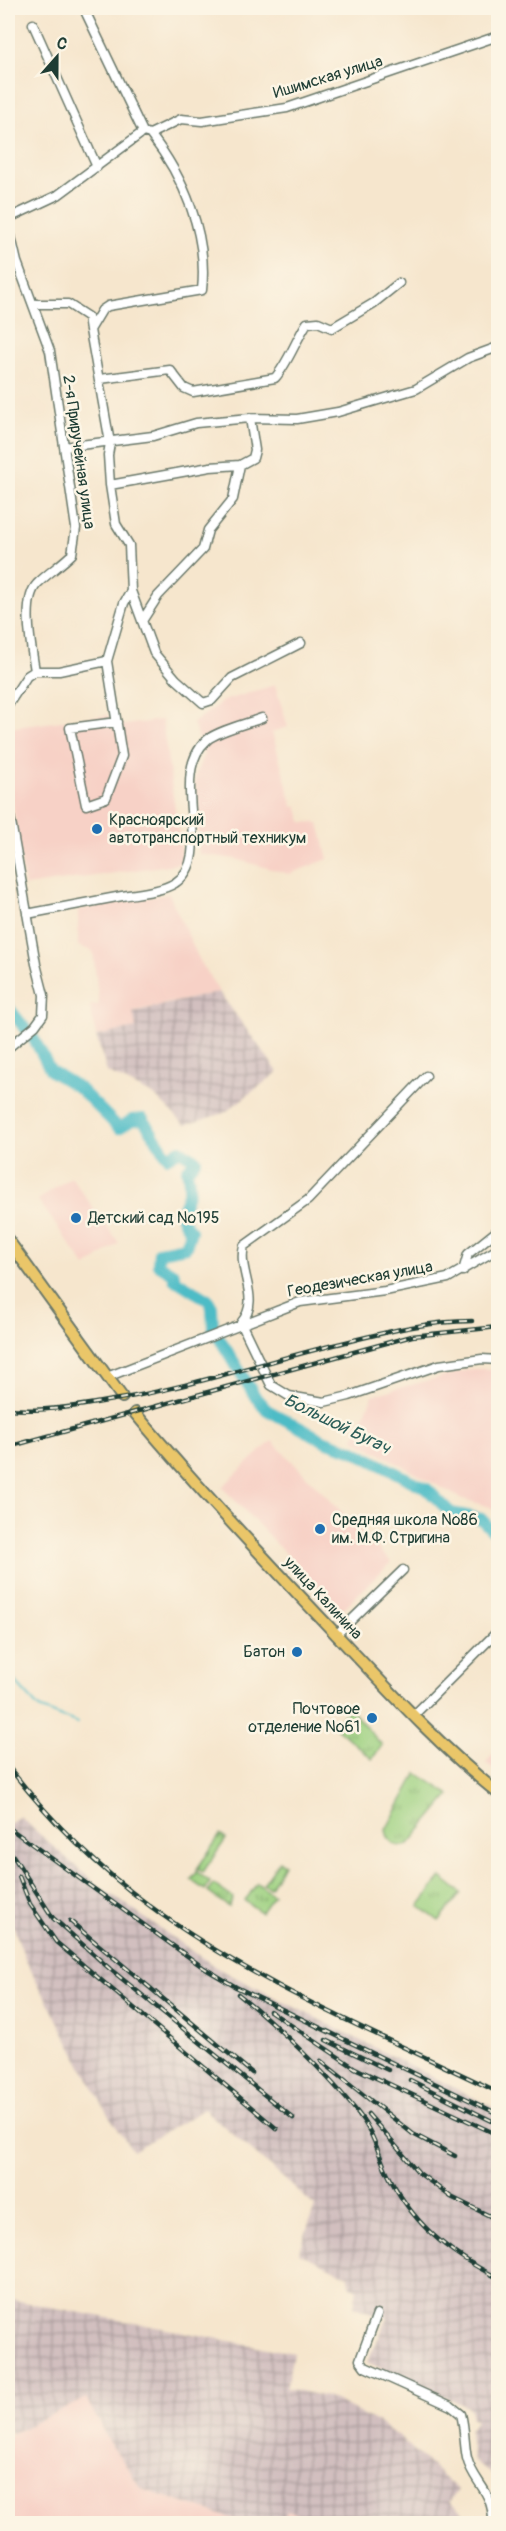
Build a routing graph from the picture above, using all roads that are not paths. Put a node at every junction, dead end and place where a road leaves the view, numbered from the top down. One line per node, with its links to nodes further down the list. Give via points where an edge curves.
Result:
1 (86, 13): 4 (street)
2 (33, 24): 5 (street)
3 (498, 36): 4 (street, Ишимская улица, via 287,108 202,121 181,119)
4 (147, 133): 5 (street, Ишимская улица); 13 (street, via 169,158 198,228 205,267 202,290 108,306)
5 (97, 167): 7 (street, Ишимская улица, via 58,195)
6 (8, 201): 7 (street)
7 (11, 217): 8 (street, 2-я Приручейная улица)
8 (8, 228): 9 (street, 2-я Приручейная улица)
9 (17, 262): 10 (street); 12 (street, 2-я Приручейная улица)
10 (8, 265)
11 (399, 283): 15 (street, via 332,328 318,322 307,323 275,378 193,392 170,370)
12 (33, 304): 13 (street, via 68,304 88,317); 18 (street, 2-я Приручейная улица, via 50,351)
13 (90, 330): 15 (street)
14 (498, 347): 16 (street, via 468,357 416,389 384,400 297,419)
15 (100, 379): 17 (street)
16 (250, 418): 17 (street, via 196,423); 19 (street, via 255,450 253,458)
17 (110, 443): 18 (street); 20 (street)
18 (64, 447): 25 (street, 2-я Приручейная улица, via 76,544 72,554 35,585 32,593 29,618)
19 (240, 465): 20 (street); 22 (street, via 233,499 208,531 203,549 158,596)
20 (110, 485): 21 (street, via 116,524 129,545)
21 (131, 591): 22 (street); 24 (street)
22 (142, 621): 23 (street, via 154,653 203,703 212,700 232,678)
23 (301, 643)
24 (107, 661): 25 (street, via 59,671); 28 (street)
25 (35, 671): 26 (street, via 27,676)
26 (8, 705)
27 (262, 718): 30 (street, via 207,740 192,766 189,792 193,843 188,866 178,881 155,890)
28 (117, 722): 28 (street, via 70,728 86,805 106,798 117,771 122,756)
29 (8, 805): 30 (street)
30 (27, 914): 31 (street, via 44,995 43,1015)
31 (8, 1048)
32 (426, 1076): 37 (street, via 308,1200 244,1246 241,1256 250,1289 249,1314)
33 (498, 1230): 36 (street, via 468,1254)
34 (8, 1240): 39 (main road, улица Калинина)
35 (498, 1248): 36 (street, Геодезическая улица)
36 (463, 1271): 37 (street, Геодезическая улица, via 448,1278 385,1291 300,1302)
37 (242, 1323): 38 (street, via 270,1385 289,1396 324,1402 439,1365); 39 (street, Геодезическая улица)
38 (498, 1360)
39 (107, 1377): 42 (main road, улица Калинина, via 228,1520)
40 (403, 1570): 42 (street)
41 (498, 1631): 43 (street)
42 (336, 1635): 43 (main road, улица Калинина)
43 (413, 1716): 44 (main road, улица Калинина)
44 (498, 1793)
45 (377, 2314): 46 (street, via 360,2360 365,2367 451,2406 461,2415 467,2459 486,2489)
46 (493, 2523)

